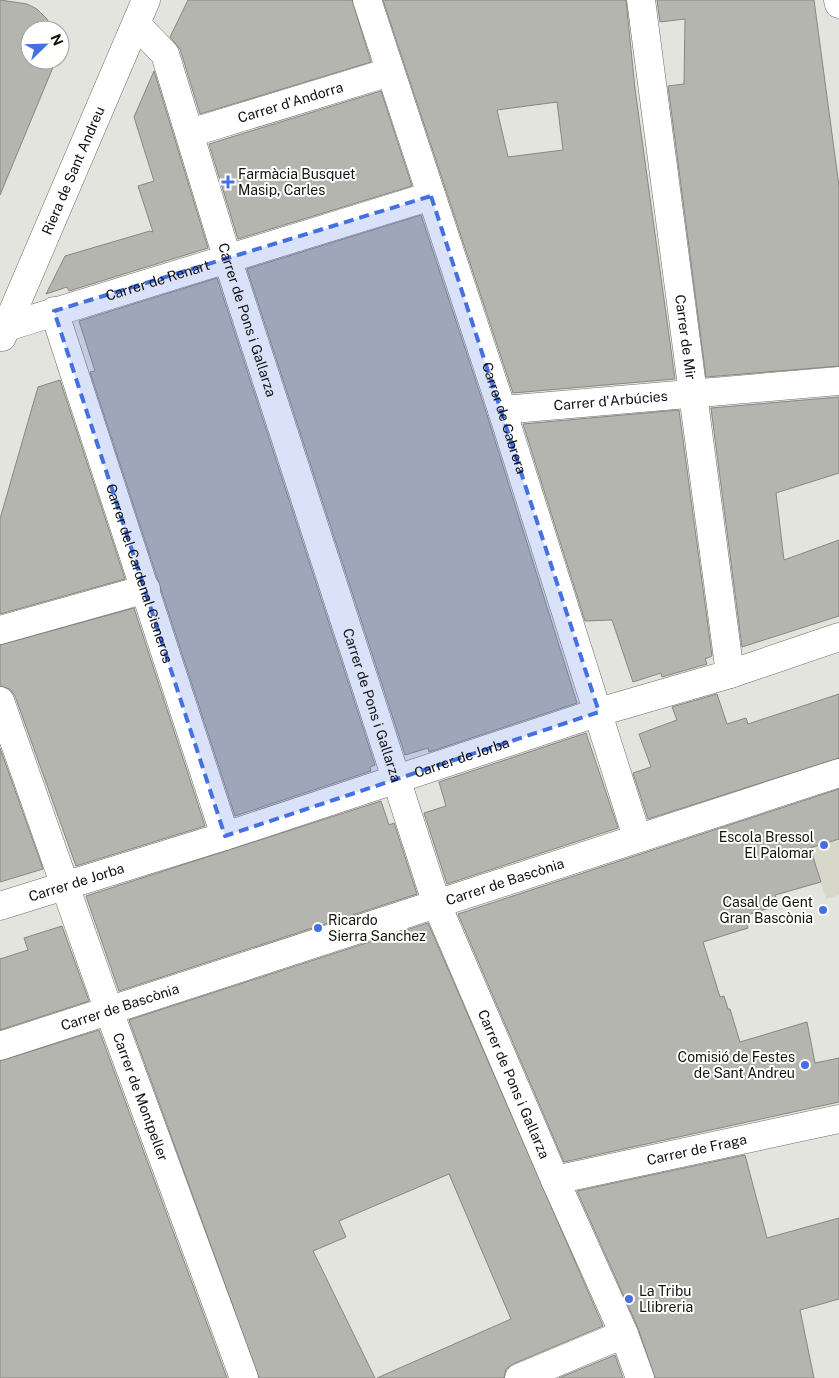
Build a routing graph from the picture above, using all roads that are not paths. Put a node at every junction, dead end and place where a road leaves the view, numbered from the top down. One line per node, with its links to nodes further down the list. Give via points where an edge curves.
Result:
1 (367, 0): 6 (street, Carrer de Cabrera)
2 (642, 0): 13 (street, Carrer de Mir)
3 (838, 0): 4 (street)
4 (839, 4)
5 (141, 12): 7 (street, Carrer de Pons i Gallarza, via 165,54); 11 (street, Riera de Sant Andreu)
6 (390, 72): 7 (street, Carrer d'Andorra); 8 (street, Carrer de Cabrera)
7 (190, 133): 9 (street, Carrer de Pons i Gallarza)
8 (431, 196): 9 (street, Carrer de Renart); 14 (street, Carrer de Cabrera)
9 (227, 259): 10 (street, Carrer de Renart); 22 (street, Carrer de Pons i Gallarza)
10 (54, 311): 11 (street, Carrer de Renart); 15 (street, Carrer del Cardenal Cisneros)
11 (2, 332)
12 (839, 380): 13 (street, Carrer d'Arbúcies)
13 (691, 393): 14 (street, Carrer d'Arbúcies); 18 (street, Carrer de Mir)
14 (502, 410): 20 (street, Carrer de Cabrera)
15 (146, 589): 16 (street); 23 (street, Carrer del Cardenal Cisneros)
16 (0, 630)
17 (839, 637): 18 (street, Carrer de Jorba)
18 (730, 674): 20 (street, Carrer de Jorba)
19 (0, 701): 25 (street, Carrer de Montpeller)
20 (599, 712): 22 (street, Carrer de Jorba); 24 (street, Carrer de Cabrera)
21 (839, 773): 24 (street, Carrer de Bascònia)
22 (396, 781): 23 (street, Carrer de Jorba); 26 (street, Carrer de Pons i Gallarza)
23 (225, 836): 25 (street, Carrer de Jorba)
24 (637, 837): 26 (street, Carrer de Bascònia)
25 (66, 886): 27 (street, Carrer de Jorba); 28 (street, Carrer de Montpeller)
26 (437, 905): 28 (street, Carrer de Bascònia); 31 (street, Carrer de Pons i Gallarza)
27 (0, 906)
28 (108, 1011): 29 (street, Carrer de Bascònia); 33 (street, Carrer de Montpeller)
29 (0, 1046)
30 (839, 1119): 31 (street, Carrer de Fraga)
31 (555, 1180): 32 (street, Carrer de Pons i Gallarza)
32 (624, 1334): 34 (street); 35 (street, Carrer de Pons i Gallarza)
33 (244, 1378)
34 (519, 1378)
35 (640, 1378)

